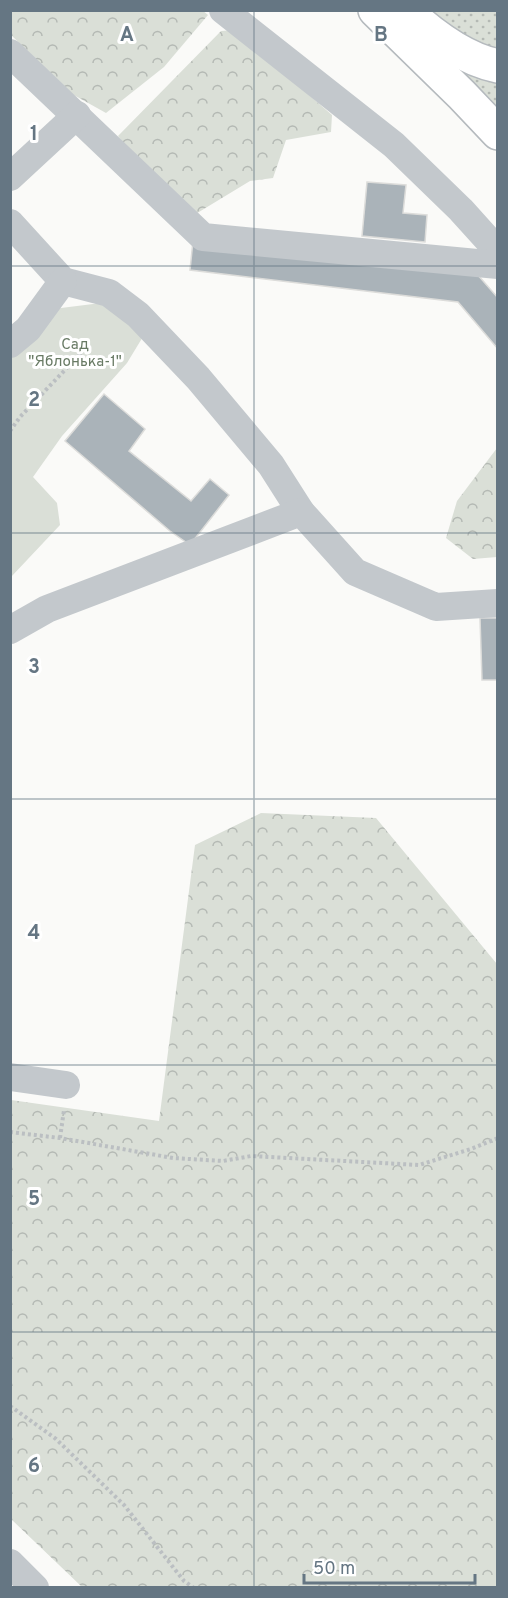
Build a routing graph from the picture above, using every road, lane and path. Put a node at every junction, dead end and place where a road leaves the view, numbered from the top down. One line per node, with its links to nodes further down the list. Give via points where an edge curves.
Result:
1 (223, 10): 10 (street, via 394,145)
2 (375, 10): 7 (main road)
3 (411, 12): 5 (main road, via 463,53)
4 (10, 53): 6 (street)
5 (498, 66)
6 (77, 115): 8 (street); 11 (street, via 202,237)
7 (498, 133)
8 (10, 177)
9 (10, 223): 12 (street)
10 (498, 251)
11 (498, 265)
12 (63, 281): 13 (street, via 28,329); 16 (street, via 109,293 138,315 198,378 271,465)
13 (10, 344)
14 (86, 348): 15 (path)
15 (10, 431)
16 (301, 512): 17 (street, via 355,572 436,607); 18 (street, via 47,609)
17 (498, 603)
18 (10, 630)
19 (10, 1077): 20 (street)
20 (66, 1085)
21 (10, 1132): 22 (path, via 173,1158 223,1161 251,1156 419,1165)
22 (498, 1138)
23 (10, 1406): 26 (path, via 56,1439 124,1505 184,1581)
24 (10, 1563): 25 (street)
25 (35, 1587)
26 (194, 1587)

